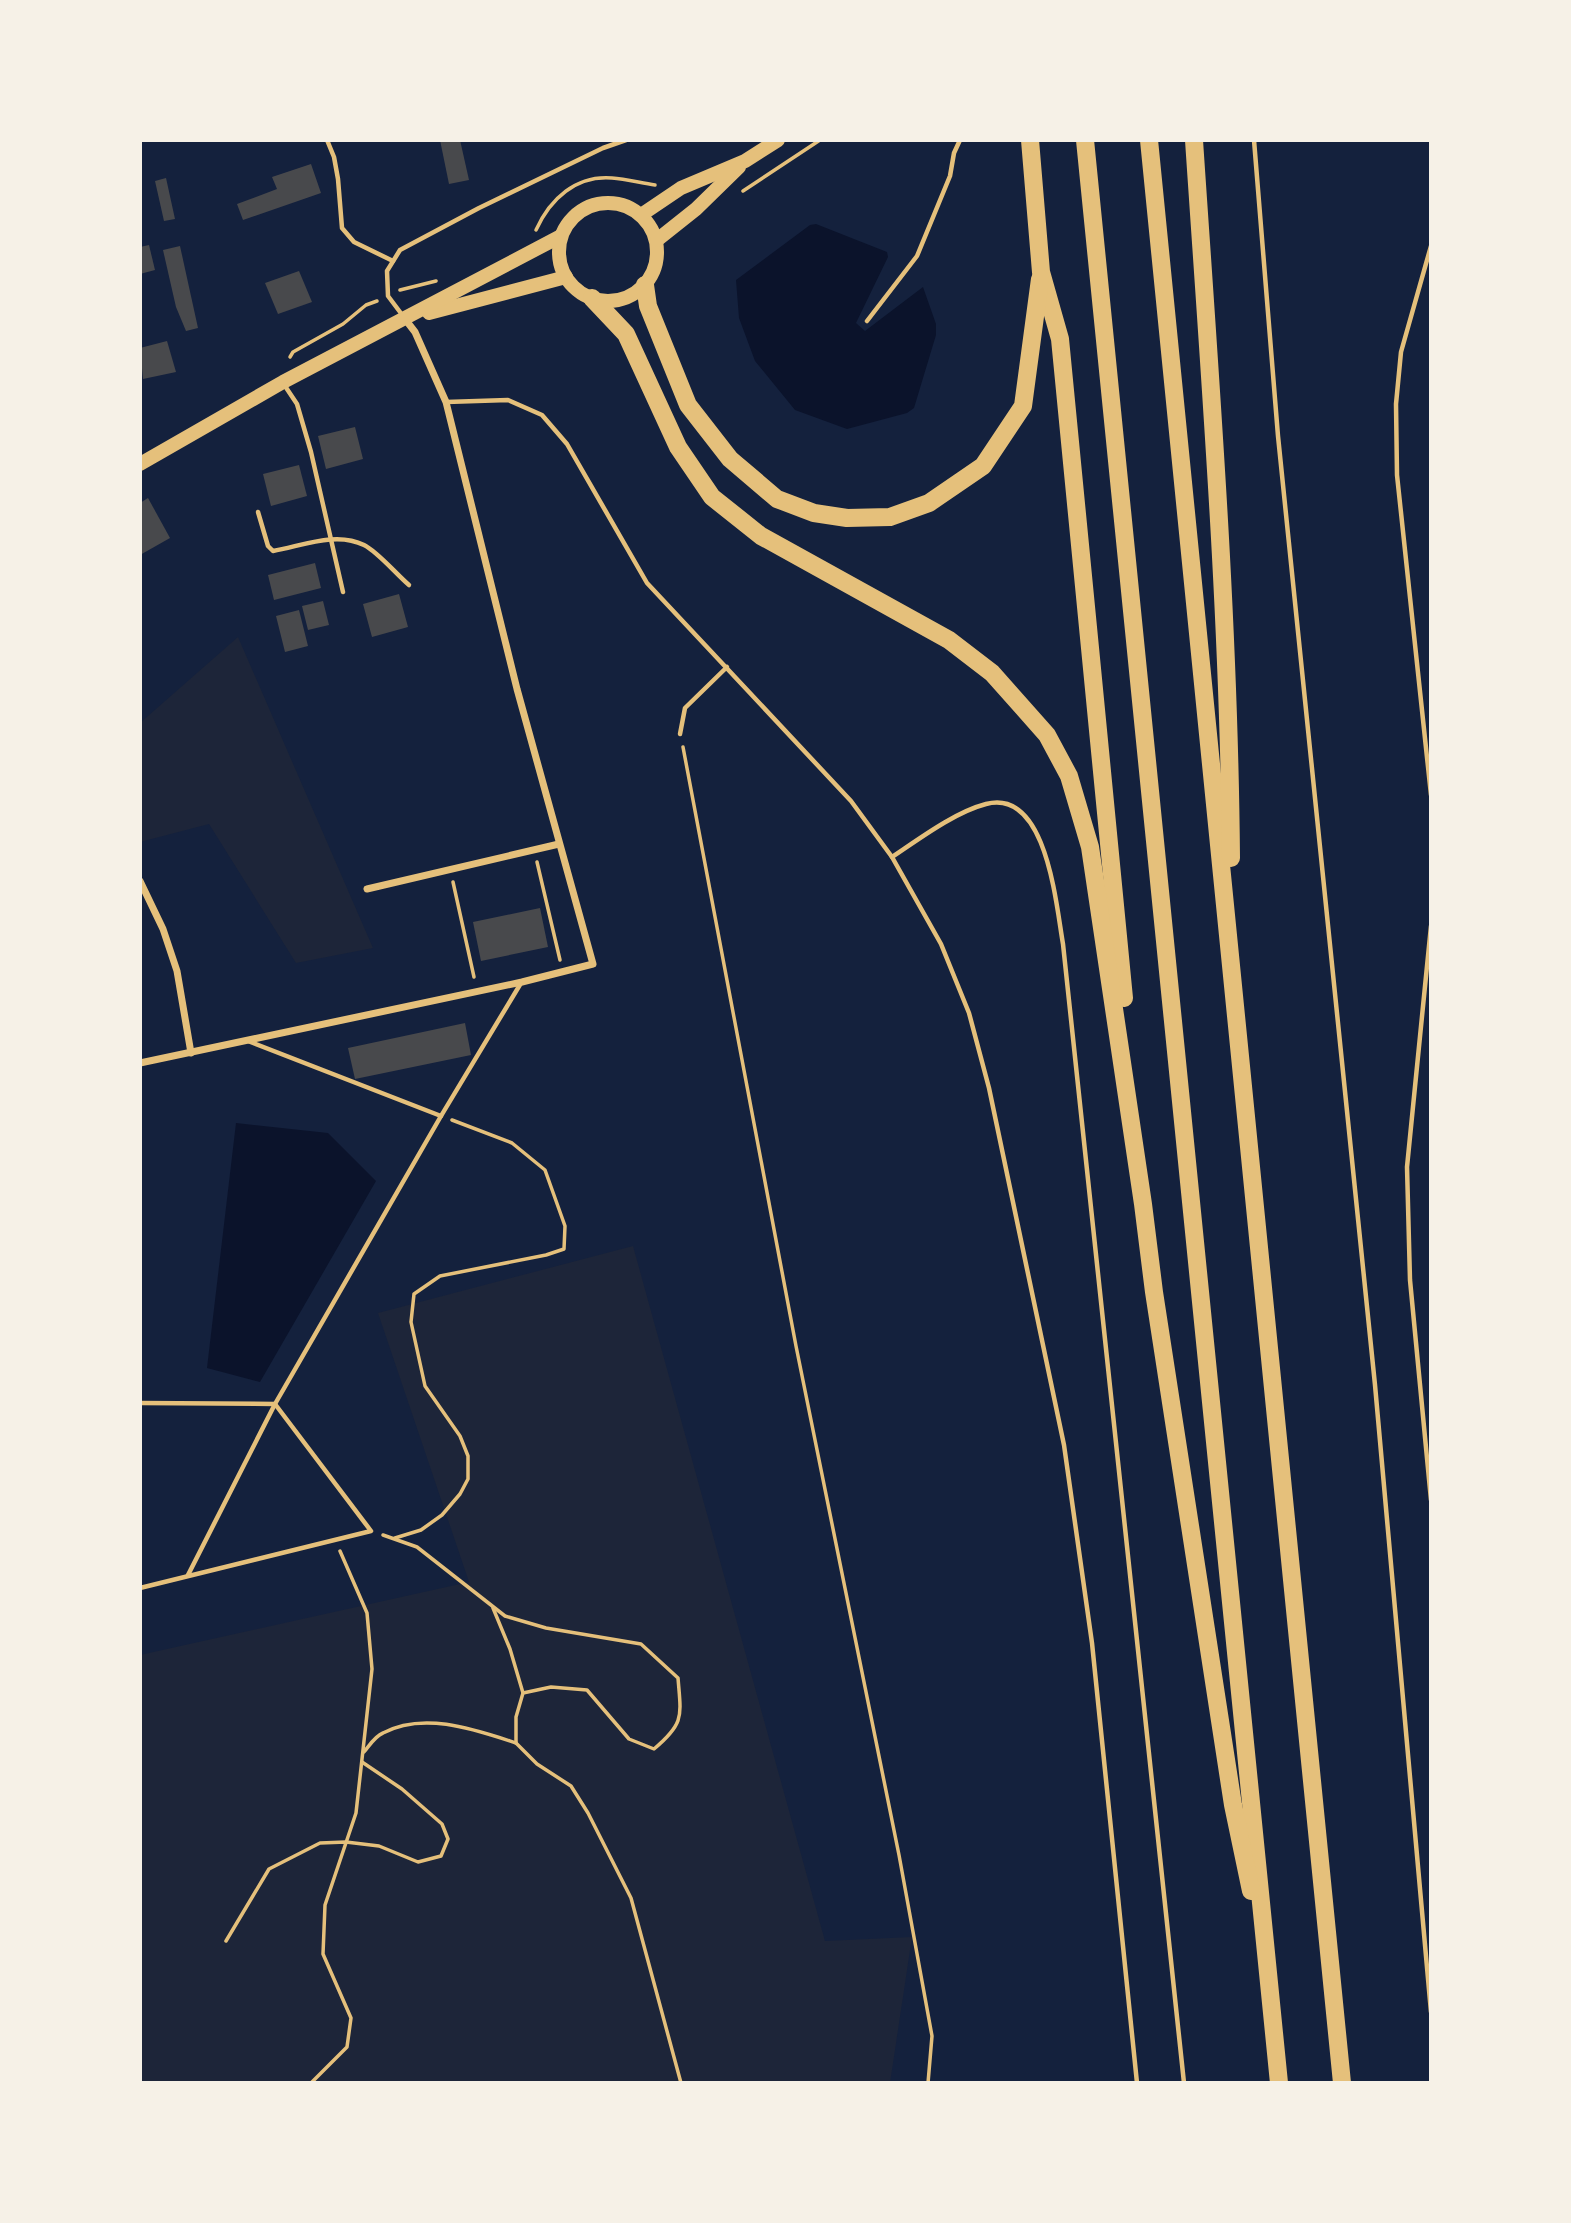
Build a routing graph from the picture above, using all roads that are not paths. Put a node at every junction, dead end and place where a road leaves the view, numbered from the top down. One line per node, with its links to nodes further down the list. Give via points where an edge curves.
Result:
1 (327, 140): 15 (lane, via 338,178 342,228 354,242)
2 (626, 140): 15 (lane, via 421,236 400,250)
3 (778, 140): 10 (main road)
4 (960, 140): 21 (lane, via 916,256)
5 (1030, 140): 16 (highway)
6 (1085, 140): 49 (highway)
7 (1149, 140): 37 (highway)
8 (1194, 140): 37 (highway, via 1224,580)
9 (1254, 140): 50 (lane, via 1278,436 1375,1385)
10 (744, 161): 11 (main road, via 681,188); 13 (main road)
11 (641, 215): 12 (main road, via 611,202 595,204 575,216); 13 (main road)
12 (561, 236): 17 (main road, via 559,250); 20 (main road)
13 (657, 240): 18 (main road, via 656,264)
14 (1431, 246): 31 (lane, via 1401,352 1396,404 1397,475)
15 (393, 261): 20 (lane, via 387,271 387,296)
16 (1041, 272): 18 (highway, via 1023,406 983,466 929,503 890,517 814,513 777,499 730,459 688,405 648,306); 43 (highway, via 1060,339)
17 (566, 277): 19 (main road); 20 (main road)
18 (645, 285): 19 (main road, via 621,299)
19 (592, 298): 43 (highway, via 626,334 678,447 712,497 761,536 949,640 992,673 1048,735 1069,776 1090,847)
20 (405, 319): 22 (main road); 23 (street)
21 (867, 321)
22 (283, 382): 24 (main road); 26 (lane, via 297,404)
23 (446, 402): 29 (lane, via 508,400 542,415 567,444 647,583); 32 (street)
24 (140, 464)
25 (258, 512): 26 (lane, via 273,551)
26 (331, 539): 27 (lane, via 365,545); 28 (lane)
27 (409, 585)
28 (343, 592)
29 (727, 667): 30 (lane, via 685,708); 33 (lane, via 851,801)
30 (680, 734)
31 (1431, 795)
32 (559, 844): 35 (street); 38 (street, via 593,964)
33 (892, 858): 51 (lane, via 940,944 970,1013 1064,1445 1092,1643); 52 (lane, via 967,812 987,803 1006,803 1028,817 1040,838 1053,887 1063,944)
34 (140, 880): 40 (street, via 177,971)
35 (367, 889)
36 (1431, 926): 46 (lane, via 1407,1167 1410,1280)
37 (1232, 966): 54 (highway)
38 (522, 982): 39 (street); 42 (lane)
39 (247, 1040): 40 (street); 42 (lane)
40 (191, 1053): 41 (street)
41 (140, 1063)
42 (441, 1116): 45 (lane)
43 (1143, 1204): 49 (highway, via 1233,1805)
44 (140, 1403): 45 (lane)
45 (275, 1404): 47 (lane); 47 (lane, via 371,1531)
46 (1431, 1500)
47 (188, 1575): 48 (lane)
48 (140, 1588)
49 (1271, 1991): 53 (highway)
50 (1431, 2012)
51 (1137, 2083)
52 (1184, 2083)
53 (1279, 2083)
54 (1342, 2083)

